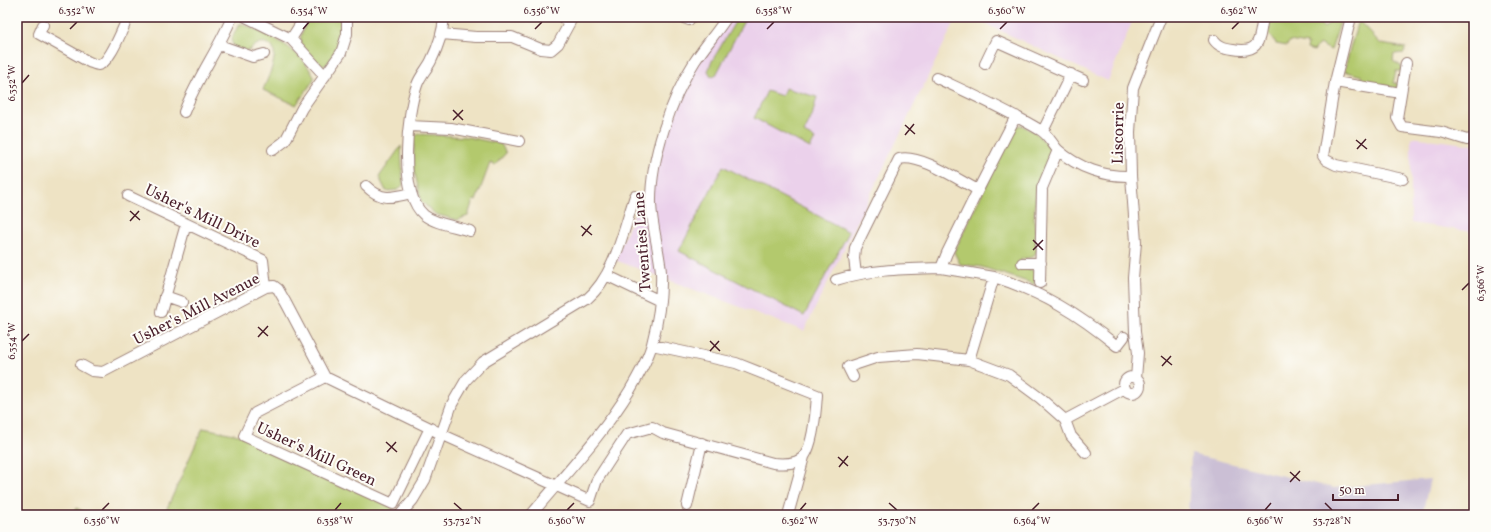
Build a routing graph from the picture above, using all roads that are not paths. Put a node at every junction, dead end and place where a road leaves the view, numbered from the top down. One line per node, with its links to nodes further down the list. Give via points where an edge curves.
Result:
1 (128, 17): 12 (street, via 110,56 98,65 39,34)
2 (232, 17): 16 (street)
3 (246, 17): 14 (street)
4 (305, 17): 14 (street)
5 (347, 17): 21 (street, via 347,34 341,53)
6 (444, 17): 13 (street)
7 (727, 17): 53 (street, Twenties Lane, via 690,70 672,111 656,159 651,204 660,272)
8 (1161, 17): 34 (street, Liscorrie, via 1133,88)
9 (1263, 17): 15 (street, via 1259,40 1250,50 1245,52 1225,48)
10 (1351, 17): 24 (street)
11 (564, 19): 13 (street, via 570,22 558,44 551,50 541,50 512,37)
12 (43, 25)
13 (442, 34): 28 (street, via 418,84)
14 (291, 39): 21 (street)
15 (1214, 40)
16 (219, 45): 17 (street, via 253,57); 26 (street, via 193,89)
17 (264, 54)
18 (1406, 63): 25 (street)
19 (985, 64): 20 (street, via 996,41)
20 (1071, 74): 23 (street); 29 (street)
21 (325, 76): 32 (street, via 296,119 285,141)
22 (937, 78): 27 (street, Liscorrie)
23 (1083, 80)
24 (1335, 82): 25 (street); 35 (street, via 1323,156 1336,165)
25 (1401, 93): 30 (street, via 1397,118 1402,127 1441,132 1468,140)
26 (184, 112)
27 (1016, 116): 29 (street, Liscorrie); 37 (street)
28 (409, 126): 31 (street, via 451,128); 38 (street, via 408,168)
29 (1043, 131): 33 (street, Liscorrie)
30 (1474, 138)
31 (519, 141)
32 (273, 150)
33 (1058, 150): 34 (street, Liscorrie, via 1085,168 1118,176); 44 (street, via 1042,188)
34 (1131, 176): 62 (street, via 1136,242 1133,278 1138,353 1136,378 1128,378 1125,388)
35 (1403, 179)
36 (366, 186): 38 (street, via 375,195 385,197)
37 (978, 190): 45 (street); 46 (street, via 917,159 899,160 855,248)
38 (411, 193): 42 (street, via 416,207 424,215 436,222)
39 (128, 196): 41 (street, Usher's Mill Drive)
40 (635, 196): 47 (street, Twenties Lane)
41 (186, 224): 51 (street, Usher's Mill Drive, via 263,260); 52 (street)
42 (470, 231)
43 (1022, 263): 44 (street)
44 (1041, 263): 50 (street)
45 (941, 268): 46 (street); 48 (street)
46 (856, 274): 49 (street)
47 (606, 275): 53 (street); 64 (street, Twenties Lane, via 598,289 587,299 483,362 452,404)
48 (994, 277): 56 (street, via 1021,286 1072,311 1117,346); 58 (street)
49 (836, 280)
50 (1040, 283)
51 (266, 287): 59 (street, Usher's Mill Avenue, via 103,372 92,371); 60 (street, Usher's Mill Avenue, via 274,286 278,289)
52 (166, 296): 54 (street); 55 (street)
53 (660, 301): 57 (street, Twenties Lane)
54 (182, 302)
55 (161, 312)
56 (1124, 337)
57 (652, 345): 67 (street, via 736,363 817,395 810,440); 68 (street, Twenties Lane, via 634,383 612,419)
58 (969, 360): 61 (street, via 918,354 878,357 848,367); 62 (street, via 1009,375)
59 (81, 365)
60 (325, 377): 63 (street); 63 (street, Usher's Mill Green, via 255,413 244,436 393,504)
61 (852, 377)
62 (1065, 420): 66 (street, via 1071,436)
63 (430, 428): 64 (street)
64 (441, 434): 68 (street); 70 (street, Twenties Lane, via 425,480)
65 (702, 443): 67 (street, via 776,463 791,464); 68 (street, via 663,433 652,427 627,434 597,480 590,500); 69 (street)
66 (1086, 453)
67 (804, 456): 72 (street)
68 (556, 485): 71 (street, Twenties Lane)
69 (687, 506)
70 (400, 515)
71 (530, 515)
72 (788, 515)

